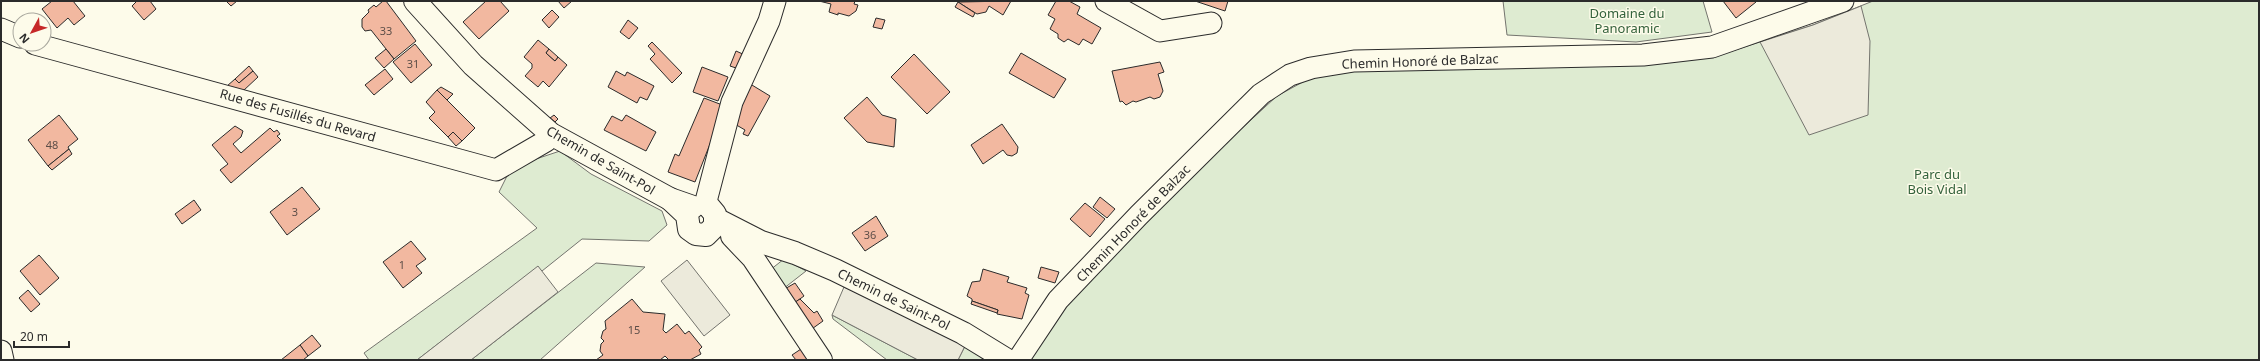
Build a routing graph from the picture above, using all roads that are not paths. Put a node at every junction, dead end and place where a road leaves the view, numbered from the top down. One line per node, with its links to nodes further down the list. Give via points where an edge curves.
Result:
1 (415, 1): 9 (main road, Chemin de Saint-Pol, via 473,65)
2 (775, 1): 10 (street, via 769,21 732,102)
3 (1106, 1): 5 (street, via 1160,30)
4 (1843, 1): 15 (street, Chemin Honoré de Balzac, via 1712,47 1643,55 1354,61 1310,68 1290,75 1261,94 1058,300)
5 (1211, 23)
6 (1, 28): 7 (street)
7 (12, 33)
8 (52, 49): 9 (street, Rue des Fusillés du Revard, via 496,170 546,141)
9 (551, 134): 10 (main road, Chemin de Saint-Pol)
10 (708, 219): 13 (main road, Chemin de Saint-Pol, via 753,258); 14 (main road, Chemin de Saint-Pol, via 835,270 963,333)
11 (1, 351): 12 (street)
12 (3, 360)
13 (821, 360)
14 (1007, 360)
15 (1018, 360)

